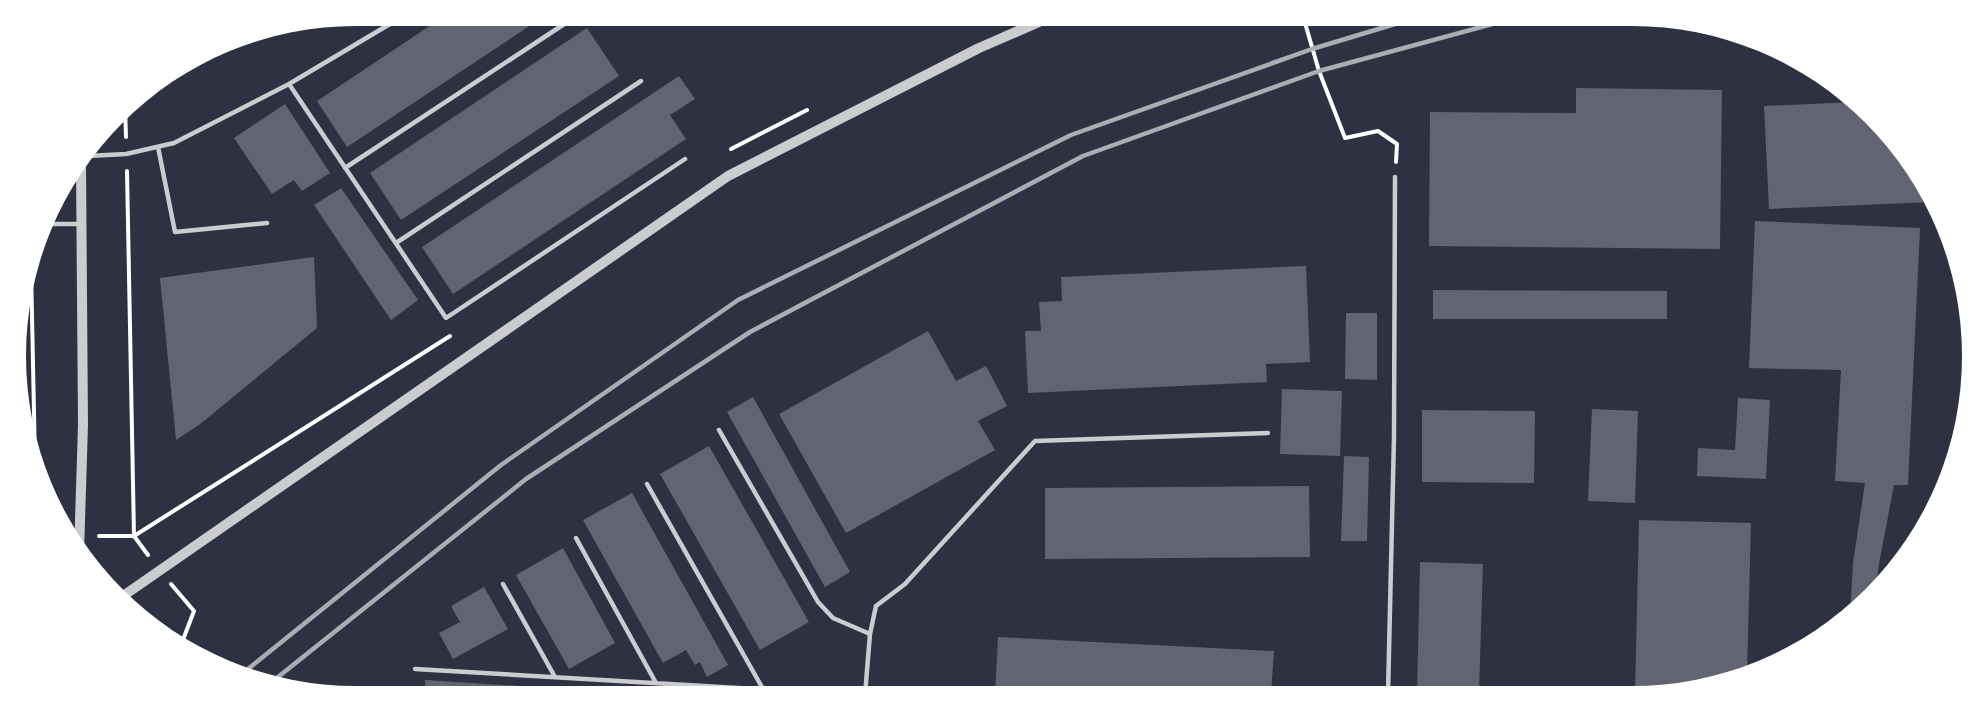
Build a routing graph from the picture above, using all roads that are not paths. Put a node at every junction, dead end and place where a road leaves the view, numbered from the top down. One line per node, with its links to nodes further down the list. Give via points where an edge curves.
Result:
1 (387, 26): 5 (lane)
2 (561, 26): 9 (lane)
3 (1030, 26): 22 (street, via 728,176)
4 (641, 81): 15 (lane)
5 (289, 84): 6 (lane, via 174,143); 9 (lane)
6 (158, 147): 7 (lane); 12 (lane, via 175,232)
7 (93, 156)
8 (685, 159): 15 (lane, via 446,318)
9 (345, 168): 15 (lane)
10 (81, 172): 14 (street)
11 (1395, 177): 30 (lane)
12 (267, 223)
13 (53, 224): 14 (lane)
14 (82, 224): 19 (street)
15 (396, 243)
16 (719, 430): 23 (lane, via 818,602 833,618)
17 (1268, 433): 23 (lane, via 1035,441 905,584 876,606)
18 (647, 484): 28 (lane)
19 (79, 536)
20 (576, 538): 26 (lane)
21 (503, 584): 25 (lane)
22 (127, 593)
23 (870, 634): 29 (lane)
24 (415, 669): 25 (lane)
25 (555, 677): 26 (lane)
26 (657, 683): 27 (lane)
27 (710, 686)
28 (761, 686)
29 (866, 686)
30 (1388, 686)

